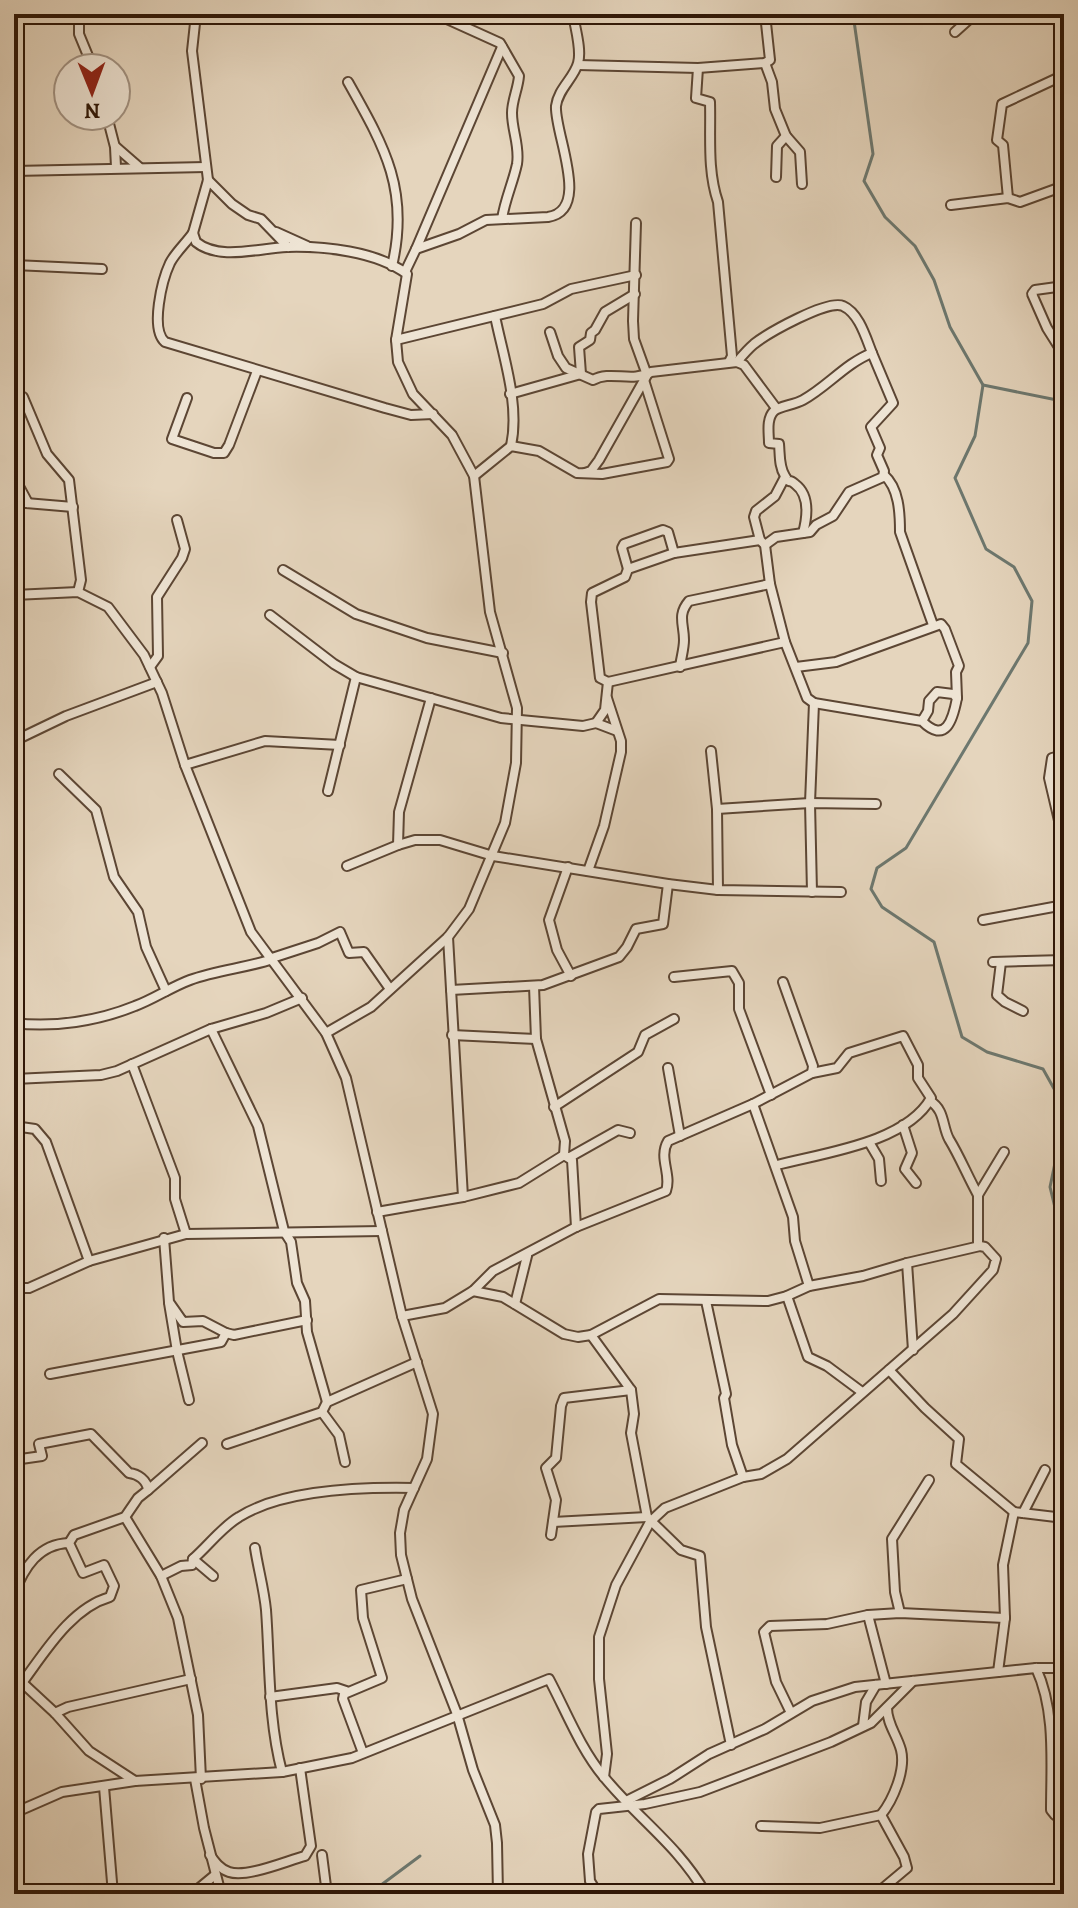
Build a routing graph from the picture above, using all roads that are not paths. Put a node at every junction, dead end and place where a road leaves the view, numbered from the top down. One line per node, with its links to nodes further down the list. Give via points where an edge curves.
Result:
1 (79, 14): 9 (street)
2 (196, 14): 19 (street, via 192,51)
3 (436, 14): 8 (street)
4 (573, 14): 11 (street)
5 (765, 14): 10 (street, via 770,60)
6 (975, 14): 7 (street)
7 (955, 32)
8 (503, 46): 28 (street, via 519,76 511,117 517,163); 34 (street)
9 (86, 52)
10 (765, 63): 12 (street); 16 (street)
11 (578, 65): 12 (street); 28 (street, via 556,102 569,170 567,203 557,216)
12 (698, 68): 47 (street, via 696,98 710,102 709,146)
13 (1064, 75): 26 (street, via 1002,104 997,140 1003,145)
14 (348, 82): 36 (street, via 390,166 399,216)
15 (111, 132): 17 (street)
16 (786, 136): 22 (street, via 777,146); 24 (street, via 800,152)
17 (115, 147): 18 (street); 20 (street)
18 (116, 167): 20 (street); 21 (street)
19 (206, 167): 20 (street); 23 (street)
20 (140, 168)
21 (14, 171)
22 (776, 177)
23 (208, 180): 30 (street, via 232,204); 31 (street)
24 (802, 184)
25 (1064, 186): 26 (street, via 1020,202)
26 (1008, 198): 27 (street)
27 (951, 205)
28 (502, 219): 34 (street, via 486,220)
29 (636, 223): 39 (street)
30 (275, 231): 32 (street); 33 (street)
31 (193, 233): 32 (street, via 196,242 210,250); 48 (street, via 170,262 161,290 160,338)
32 (288, 247): 33 (street)
33 (310, 248): 36 (street, via 342,249)
34 (416, 249): 38 (street)
35 (14, 265): 37 (street)
36 (392, 266): 38 (street)
37 (102, 269)
38 (405, 272): 44 (street)
39 (636, 275): 41 (street); 42 (street, via 571,289 543,304)
40 (1064, 286): 46 (street, via 1032,294)
41 (635, 294): 49 (street, via 605,312 590,340 579,347); 50 (street, via 634,339)
42 (495, 316): 44 (street); 51 (street)
43 (550, 332): 49 (street, via 566,368)
44 (396, 340): 55 (street, via 398,362 413,394)
45 (872, 353): 47 (street, via 854,315 832,304 777,329); 54 (street, via 804,399); 58 (street, via 893,403 871,427)
46 (1064, 355)
47 (733, 362): 50 (street, via 651,372); 54 (street, via 744,365)
48 (257, 371): 53 (street, via 224,453 172,439); 55 (street, via 411,415)
49 (581, 374): 50 (street, via 595,381 615,375); 51 (street)
50 (645, 378): 57 (street, via 599,460); 57 (street, via 669,461)
51 (510, 394): 56 (street)
52 (23, 397): 63 (street, via 47,454 69,480)
53 (187, 398)
54 (776, 408): 61 (street, via 769,419 769,443 779,444)
55 (433, 414): 59 (street, via 452,435)
56 (511, 446): 57 (street, via 539,451); 59 (street)
57 (584, 473)
58 (884, 475): 65 (street, via 849,492 830,518); 74 (street, via 892,481 900,532)
59 (474, 476): 76 (street, via 490,612)
60 (14, 477): 62 (street)
61 (785, 477): 65 (street, via 803,494 808,514); 66 (street, via 775,496 755,514)
62 (18, 503): 63 (street)
63 (73, 507): 71 (street)
64 (177, 520): 77 (street, via 185,549 172,577 159,590 158,656)
65 (803, 533): 66 (street)
66 (762, 542): 67 (street); 70 (street)
67 (674, 553): 68 (street); 68 (street, via 663,530 624,544)
68 (628, 569): 82 (street, via 625,577 591,598 600,678)
69 (283, 570): 76 (street, via 356,614 427,638)
70 (770, 584): 75 (street); 78 (street, via 689,601 680,619)
71 (78, 592): 72 (street); 77 (street, via 108,607)
72 (14, 595)
73 (270, 615): 80 (street)
74 (933, 625): 79 (street, via 836,662); 85 (street, via 945,629 959,666)
75 (785, 642): 78 (street); 79 (street)
76 (503, 653): 87 (street)
77 (150, 667): 81 (street)
78 (680, 667): 82 (street)
79 (796, 667): 86 (street, via 807,698)
80 (356, 677): 83 (street); 92 (street)
81 (157, 682): 91 (street); 95 (street)
82 (608, 682): 84 (street)
83 (431, 698): 87 (street); 102 (street, via 399,812)
84 (607, 698): 89 (street); 90 (street)
85 (957, 698): 88 (street, via 937,692); 88 (street, via 948,727 938,731)
86 (814, 703): 88 (street); 98 (street)
87 (518, 721): 89 (street); 103 (street, via 505,823)
88 (922, 721)
89 (596, 723): 90 (street)
90 (617, 731): 106 (street, via 621,752)
91 (14, 741)
92 (340, 745): 95 (street, via 265,741); 97 (street)
93 (711, 751): 100 (street)
94 (1064, 755): 101 (street, via 1052,758 1049,778)
95 (185, 765): 114 (street, via 251,932)
96 (59, 774): 122 (street, via 96,810 114,877 138,912 146,947)
97 (328, 791)
98 (810, 803): 99 (street); 100 (street); 109 (street)
99 (876, 804)
100 (717, 809): 108 (street)
101 (1064, 842)
102 (398, 845): 103 (street, via 440,840); 104 (street)
103 (493, 856): 105 (street); 113 (street, via 469,909)
104 (347, 866)
105 (568, 867): 106 (street); 116 (street, via 549,920)
106 (588, 871): 107 (street)
107 (668, 884): 108 (street); 116 (street, via 663,924 636,929 619,957)
108 (718, 890): 109 (street)
109 (812, 892): 110 (street)
110 (841, 892)
111 (1064, 905): 112 (street)
112 (983, 920)
113 (448, 937): 120 (street); 121 (street)
114 (273, 959): 120 (street, via 340,932 349,953 364,952); 122 (street, via 210,973); 123 (street)
115 (1064, 960): 124 (street, via 997,962 997,995)
116 (571, 976): 119 (street)
117 (674, 977): 136 (street, via 732,971 739,983 739,1009)
118 (783, 982): 134 (street)
119 (534, 986): 121 (street); 131 (street)
120 (390, 989): 129 (street, via 371,1007)
121 (451, 990): 130 (street)
122 (166, 991): 127 (street, via 100,1018)
123 (302, 998): 128 (street); 129 (street)
124 (1023, 1011)
125 (14, 1013): 127 (street)
126 (674, 1019): 139 (street, via 645,1035 638,1052)
127 (15, 1023)
128 (211, 1029): 132 (street); 154 (street, via 258,1126)
129 (326, 1033): 152 (street, via 346,1078)
130 (452, 1035): 131 (street); 151 (street)
131 (536, 1039): 139 (street)
132 (132, 1064): 135 (street, via 101,1075); 156 (street, via 175,1178 175,1199)
133 (668, 1068): 143 (street)
134 (812, 1073): 136 (street); 137 (street, via 837,1068 849,1053 903,1036)
135 (14, 1079)
136 (771, 1095): 138 (street)
137 (930, 1101): 140 (street); 150 (street, via 946,1123)
138 (753, 1104): 143 (street); 147 (street)
139 (554, 1107): 146 (street)
140 (903, 1125): 144 (street); 149 (street, via 912,1153 905,1169)
141 (14, 1126): 160 (street, via 35,1129 46,1142)
142 (630, 1133): 146 (street, via 618,1130)
143 (680, 1136): 153 (street, via 664,1148 666,1191)
144 (869, 1142): 147 (street); 148 (street, via 879,1159)
145 (1004, 1152): 150 (street)
146 (567, 1156): 151 (street, via 519,1183); 153 (street)
147 (777, 1165): 162 (street)
148 (881, 1181)
149 (916, 1183)
150 (978, 1195): 158 (street)
151 (463, 1197): 152 (street)
152 (377, 1212): 155 (street)
153 (576, 1227): 159 (street)
154 (284, 1231): 155 (street); 156 (street); 170 (street, via 291,1242)
155 (382, 1231): 169 (street)
156 (186, 1234): 157 (street)
157 (164, 1238): 160 (street); 167 (street)
158 (978, 1246): 161 (street); 173 (street, via 996,1259 993,1270)
159 (527, 1256): 164 (street, via 493,1271); 168 (street)
160 (89, 1261): 163 (street, via 29,1288)
161 (907, 1263): 162 (street); 173 (street)
162 (809, 1286): 165 (street)
163 (14, 1288)
164 (473, 1291): 168 (street); 169 (street, via 445,1308)
165 (787, 1296): 166 (street); 179 (street, via 808,1357)
166 (706, 1301): 172 (street, via 659,1299); 188 (street, via 732,1445)
167 (169, 1302): 171 (street, via 183,1322 203,1321); 174 (street)
168 (515, 1304): 172 (street, via 564,1334)
169 (402, 1316): 175 (street)
170 (307, 1320): 171 (street); 181 (street)
171 (226, 1333): 174 (street, via 221,1342)
172 (591, 1335): 178 (street)
173 (913, 1350): 176 (street)
174 (177, 1351): 177 (street); 180 (street)
175 (417, 1362): 181 (street); 190 (street, via 433,1414 427,1459)
176 (889, 1370): 179 (street); 192 (street, via 955,1436 956,1464)
177 (50, 1374)
178 (631, 1390): 195 (street, via 631,1433); 196 (street, via 564,1398 556,1458 546,1468 556,1500)
179 (862, 1392): 188 (street, via 787,1459 761,1474)
180 (189, 1400)
181 (327, 1402): 182 (street)
182 (322, 1412): 184 (street); 186 (street, via 339,1435)
183 (202, 1443): 191 (street)
184 (227, 1444)
185 (14, 1460): 191 (street, via 42,1456 39,1444 91,1434 129,1473 148,1484)
186 (345, 1462)
187 (1045, 1470): 192 (street)
188 (743, 1477): 195 (street)
189 (929, 1480): 205 (street, via 892,1539)
190 (414, 1488): 200 (street, via 371,1487 270,1503 238,1517); 203 (street, via 400,1533)
191 (148, 1490): 193 (street)
192 (1018, 1512): 194 (street); 207 (street, via 1003,1565)
193 (125, 1517): 198 (street, via 74,1535); 201 (street)
194 (1064, 1518)
195 (648, 1520): 196 (street); 223 (street, via 681,1550 701,1560 706,1627); 227 (street, via 616,1585 599,1637)
196 (553, 1522): 197 (street)
197 (551, 1535)
198 (69, 1543): 204 (street, via 55,1543 38,1553); 214 (street, via 83,1573 104,1565 114,1586 110,1597 61,1632)
199 (255, 1548): 217 (street, via 266,1607)
200 (193, 1559): 201 (street, via 192,1565); 202 (street)
201 (161, 1576): 212 (street, via 178,1618)
202 (213, 1576)
203 (407, 1579): 216 (street, via 361,1590 363,1618 382,1678); 221 (street)
204 (14, 1594)
205 (900, 1613): 206 (street); 207 (street)
206 (868, 1615): 215 (street); 220 (street, via 827,1624 770,1626 764,1632 776,1682)
207 (1005, 1618): 210 (street)
208 (1036, 1668): 209 (street); 210 (street); 233 (street, via 1047,1698 1051,1810)
209 (1064, 1668)
210 (998, 1672): 213 (street)
211 (14, 1675): 214 (street)
212 (191, 1679): 219 (street); 228 (street, via 198,1715)
213 (914, 1681): 215 (street); 218 (street)
214 (22, 1683): 219 (street)
215 (881, 1684): 220 (street, via 833,1693); 222 (street, via 866,1702)
216 (346, 1691): 217 (street); 224 (street, via 343,1699)
217 (270, 1697): 226 (street)
218 (887, 1708): 222 (street); 234 (street, via 902,1765 890,1805)
219 (55, 1713): 229 (street, via 89,1751)
220 (791, 1713): 223 (street)
221 (457, 1714): 224 (street); 227 (street, via 549,1679); 244 (street, via 495,1825)
222 (863, 1726): 231 (street, via 700,1792)
223 (731, 1745): 231 (street)
224 (363, 1753): 225 (street)
225 (300, 1768): 226 (street); 238 (street, via 309,1852 264,1868)
226 (282, 1772): 228 (street)
227 (604, 1777): 231 (street)
228 (198, 1779): 229 (street); 236 (street)
229 (135, 1781): 230 (street)
230 (104, 1787): 232 (street, via 62,1792); 240 (street)
231 (629, 1803): 245 (street, via 596,1812 588,1854 590,1881); 246 (street, via 692,1869)
232 (14, 1813)
233 (1064, 1814)
234 (881, 1815): 235 (street, via 820,1828); 247 (street, via 907,1868)
235 (761, 1826)
236 (210, 1855): 238 (street); 239 (street)
237 (322, 1855): 243 (street)
238 (229, 1872): 239 (street)
239 (215, 1877): 241 (street); 242 (street)
240 (113, 1894)
241 (192, 1894)
242 (221, 1894)
243 (327, 1894)
244 (498, 1894)
245 (598, 1894)
246 (706, 1894)
247 (876, 1894)

